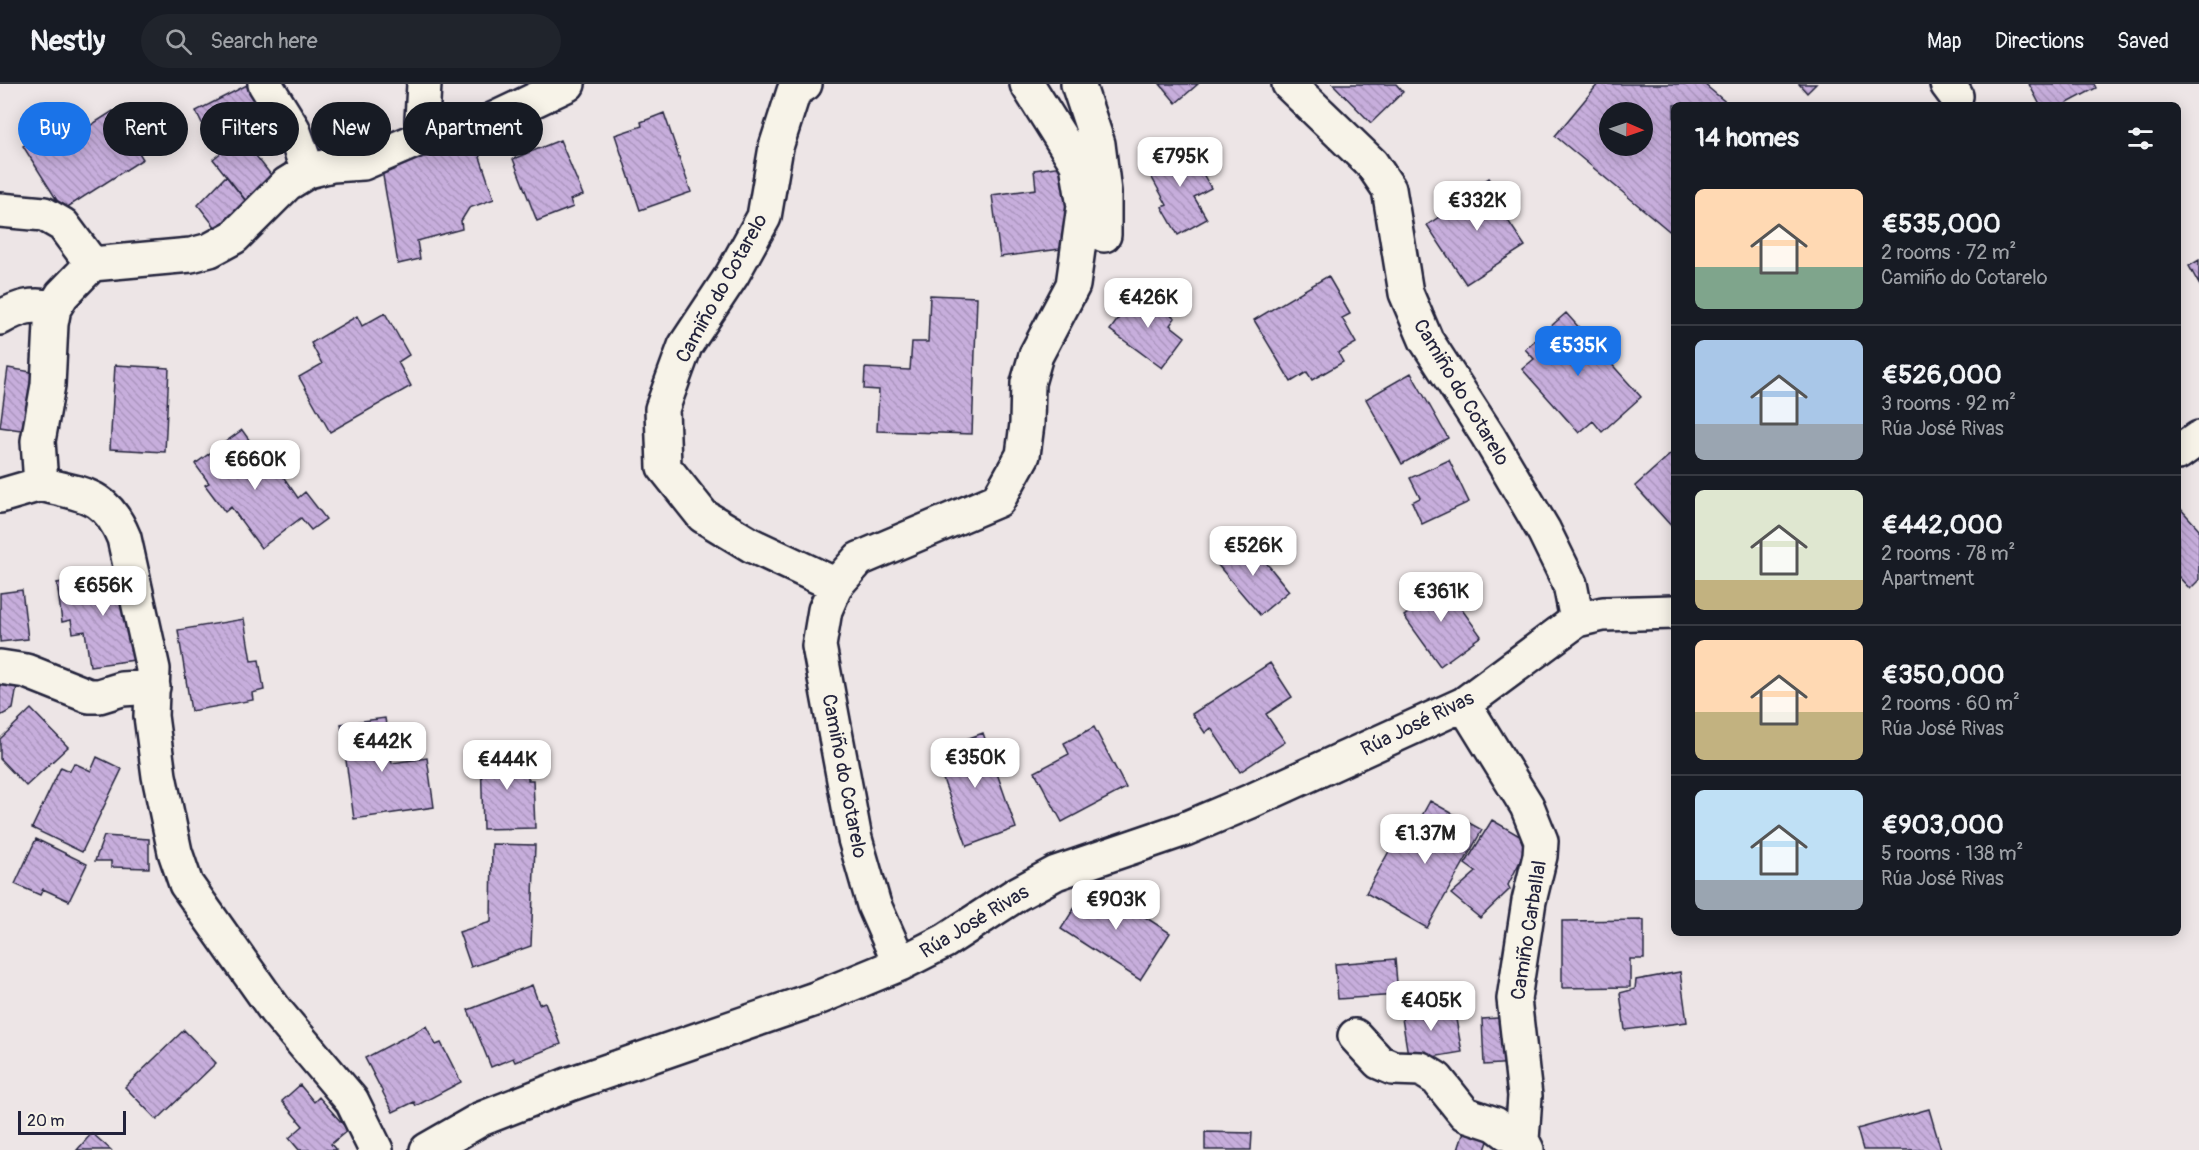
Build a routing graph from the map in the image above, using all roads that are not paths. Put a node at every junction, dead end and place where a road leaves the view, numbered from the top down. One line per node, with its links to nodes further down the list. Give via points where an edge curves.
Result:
1 (265, 84): 11 (street, via 293,129)
2 (424, 84): 8 (street)
3 (568, 84): 9 (street)
4 (805, 84): 19 (street, Camiño do Cotarelo, via 794,91 777,147 764,217 732,275 685,346 662,409 664,467 703,516 751,545)
5 (1027, 84): 19 (street, Camiño do Cotarelo, via 1077,164 1083,206 1073,285 1036,355 1028,383 1023,455 998,500 858,559)
6 (1078, 84): 13 (street, via 1098,144)
7 (1289, 84): 21 (street, Camiño do Cotarelo, via 1372,164 1389,189 1406,292 1426,340 1544,531 1570,584)
8 (423, 102)
9 (530, 102)
10 (403, 146): 11 (street, via 363,163)
11 (308, 171): 14 (street, via 287,184 234,237 210,250)
12 (0, 210): 14 (street, via 44,214 63,225)
13 (1104, 235)
14 (92, 264): 15 (street)
15 (54, 308): 16 (street, via 37,304); 17 (street, via 48,385 38,441)
16 (0, 318)
17 (41, 484): 18 (street); 23 (street, via 89,496 106,506 118,524 153,669)
18 (0, 496)
19 (836, 585): 25 (street, Camiño do Cotarelo, via 825,610 819,646 855,839 874,905)
20 (1671, 612): 21 (street, Rúa José Rivas, via 1603,614)
21 (1577, 620): 24 (street, Rúa José Rivas)
22 (0, 667): 23 (street, via 26,671 89,696 122,688)
23 (153, 687): 28 (street, via 151,716 159,776 186,884 275,1010 352,1101)
24 (1464, 704): 25 (street, Rúa José Rivas, via 1185,829 1056,873); 27 (street, Camiño Carballal, via 1527,806 1541,841 1514,999 1525,1096)
25 (900, 964): 29 (street, Rúa José Rivas, via 815,999 503,1110)
26 (1355, 1036): 27 (street, Camiño Carballal, via 1379,1062 1393,1068 1421,1069 1437,1079 1465,1114 1495,1125)
27 (1525, 1145)
28 (376, 1150)
29 (427, 1150)

